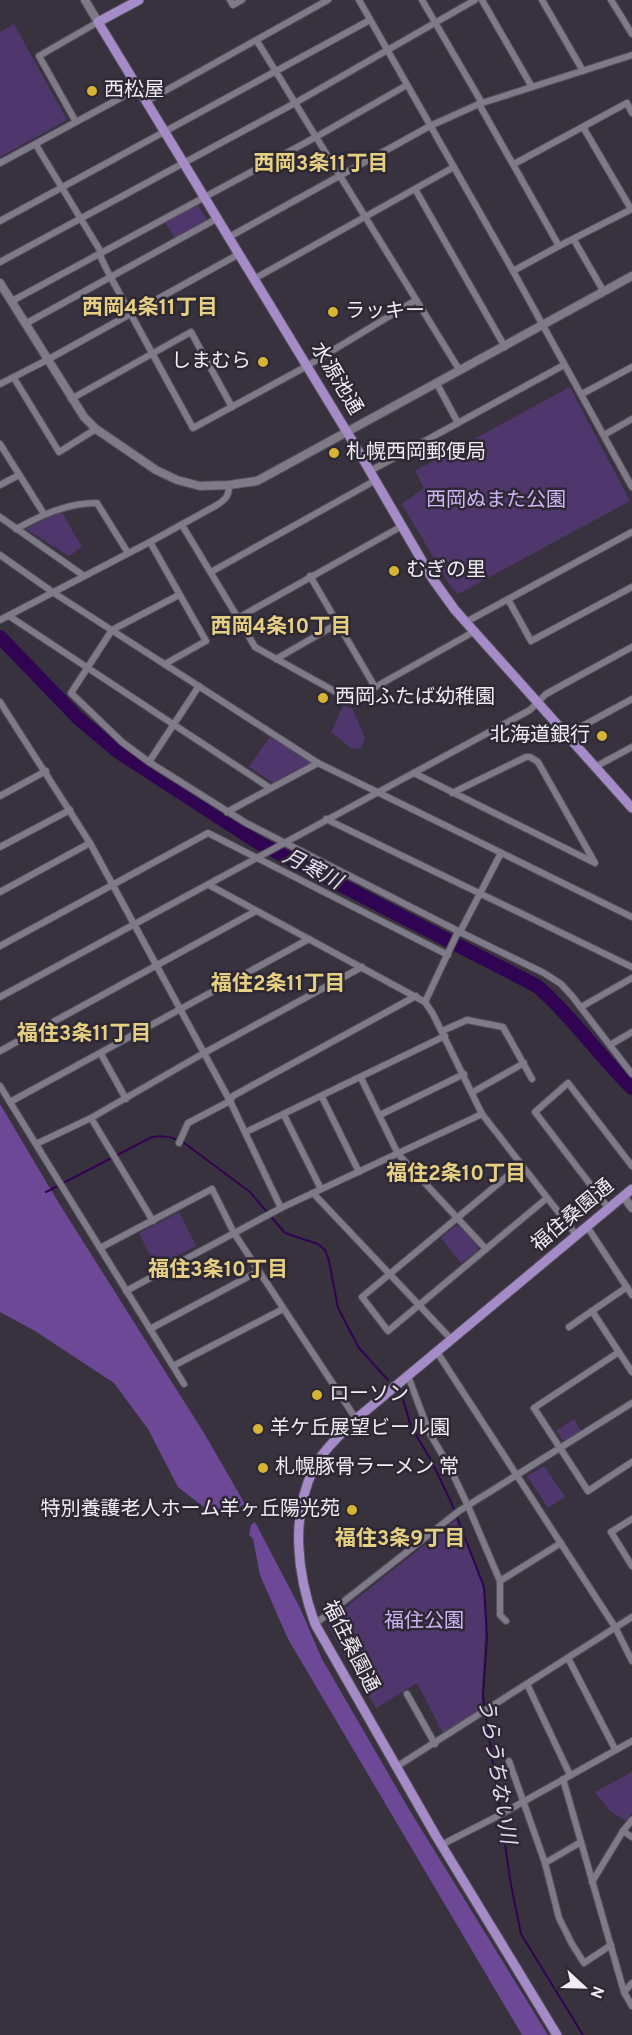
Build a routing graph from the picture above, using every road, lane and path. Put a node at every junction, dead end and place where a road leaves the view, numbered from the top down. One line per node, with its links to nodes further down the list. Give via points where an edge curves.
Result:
1 (85, 0): 13 (street, 水源池通)
2 (139, 0): 13 (main road)
3 (230, 0): 4 (street, via 233,5)
4 (242, 0)
5 (328, 0): 16 (street)
6 (359, 0): 12 (street)
7 (422, 0): 14 (street)
8 (475, 0): 14 (street)
9 (482, 0): 22 (street)
10 (542, 0): 20 (street)
11 (611, 0): 15 (street)
12 (370, 20): 17 (street); 19 (street)
13 (98, 22): 23 (main road, 水源池通); 28 (street, via 39,56)
14 (435, 23): 17 (street); 26 (street)
15 (632, 34)
16 (256, 41): 19 (street); 24 (street)
17 (388, 50): 21 (street); 25 (street)
18 (632, 55): 20 (street)
19 (275, 71): 25 (street); 31 (street)
20 (583, 71): 22 (street)
21 (407, 85): 29 (street); 32 (street)
22 (532, 87): 26 (street)
23 (139, 88): 24 (main road, 水源池通); 28 (street)
24 (147, 101): 31 (main road, 水源池通)
25 (295, 104): 32 (street); 35 (street)
26 (481, 104): 29 (street); 36 (street)
27 (632, 113): 30 (street, via 627,103)
28 (76, 122): 33 (street)
29 (430, 126): 37 (street); 38 (street)
30 (583, 127): 36 (street); 42 (street)
31 (164, 130): 35 (main road, 水源池通); 39 (street)
32 (316, 137): 38 (street); 41 (street)
33 (36, 145): 34 (street); 39 (street)
34 (0, 163)
35 (185, 164): 41 (main road, 水源池通); 45 (street)
36 (514, 164): 49 (street)
37 (454, 166): 40 (street); 53 (street)
38 (341, 176): 43 (street); 47 (street)
39 (62, 187): 45 (street); 46 (street)
40 (416, 189): 43 (street); 64 (street)
41 (204, 197): 44 (main road, 水源池通); 50 (street)
42 (631, 209): 48 (street)
43 (366, 217): 56 (street); 59 (street)
44 (218, 218): 47 (main road, 水源池通); 54 (street)
45 (81, 220): 50 (street); 52 (street)
46 (0, 221)
47 (229, 237): 51 (main road, 水源池通)
48 (574, 240): 49 (street); 58 (street)
49 (559, 246): 53 (street)
50 (100, 252): 54 (street); 60 (street)
51 (239, 254): 56 (main road, 水源池通); 61 (street)
52 (0, 262)
53 (513, 271): 63 (street)
54 (110, 276): 61 (street); 62 (street)
55 (632, 276): 58 (street)
56 (254, 279): 68 (main road, 水源池通)
57 (0, 283): 60 (street)
58 (604, 291): 63 (street)
59 (416, 300): 68 (street); 70 (street)
60 (12, 301): 62 (street)
61 (131, 314): 65 (street); 66 (street)
62 (26, 324): 66 (street)
63 (542, 324): 64 (street); 67 (street)
64 (505, 347): 70 (street)
65 (153, 353): 76 (street); 77 (street, via 191,332); 77 (street, via 193,428)
66 (48, 360): 72 (street); 76 (street)
67 (564, 365): 75 (street); 79 (street)
68 (307, 366): 77 (street); 81 (main road, 水源池通)
69 (632, 367): 75 (street)
70 (460, 371): 73 (street)
71 (0, 374): 74 (street)
72 (14, 378): 74 (street); 80 (street, via 59,452)
73 (436, 382): 79 (street); 81 (street)
74 (2, 383)
75 (582, 394): 82 (street)
76 (71, 399): 80 (street)
77 (232, 407)
78 (632, 419): 82 (street)
79 (458, 423): 86 (street)
80 (96, 429): 88 (street, via 166,476 200,486)
81 (346, 431): 86 (main road, 水源池通); 88 (street, via 257,481)
82 (604, 435): 84 (street)
83 (0, 444): 85 (street)
84 (629, 474): 89 (street)
85 (19, 475): 87 (street); 90 (street)
86 (373, 476): 93 (main road, 水源池通); 99 (street)
87 (0, 485)
88 (229, 485): 92 (street, via 226,500)
89 (632, 487)
90 (44, 514): 94 (street); 97 (street, via 66,506 97,503)
91 (0, 517): 94 (street)
92 (182, 525): 96 (street); 99 (street)
93 (402, 526): 101 (street); 109 (main road, 水源池通, via 444,596)
94 (16, 529): 100 (street)
95 (632, 532): 105 (street)
96 (150, 542): 97 (street); 104 (street)
97 (128, 554): 100 (street)
98 (0, 555): 103 (street)
99 (211, 572): 107 (street)
100 (84, 576): 103 (street)
101 (310, 576): 107 (street); 110 (street)
102 (632, 587): 105 (street, via 531,641)
103 (54, 592): 106 (street); 111 (street)
104 (179, 595): 111 (street); 115 (street, via 206,641)
105 (509, 601): 109 (street)
106 (9, 616): 108 (street); 116 (street)
107 (238, 618): 114 (street, via 255,647)
108 (1, 619)
109 (466, 622): 112 (main road, 水源池通)
110 (337, 624): 114 (street); 118 (street)
111 (112, 630): 115 (street); 116 (street)
112 (475, 631): 118 (street); 121 (main road, 水源池通)
113 (632, 647): 121 (street, via 546,694)
114 (276, 659): 118 (street, via 345,697 354,699)
115 (165, 664): 117 (street)
116 (87, 667): 124 (street); 127 (street, via 71,693)
117 (199, 686): 124 (street); 128 (street)
118 (375, 687)
119 (632, 699): 125 (street)
120 (0, 702): 122 (street)
121 (538, 703): 125 (main road, 水源池通); 131 (street)
122 (7, 712): 123 (street); 130 (street)
123 (0, 716)
124 (174, 724): 127 (street); 132 (street)
125 (566, 735): 129 (main road, 水源池通)
126 (632, 747): 129 (street)
127 (149, 762): 138 (street)
128 (318, 763): 132 (street); 133 (street)
129 (595, 767): 136 (main road, 水源池通)
130 (46, 771): 135 (street); 137 (street)
131 (414, 773): 133 (street); 134 (street)
132 (270, 788): 138 (street)
133 (379, 792): 139 (street); 143 (street)
134 (452, 793): 134 (street, via 493,813 595,863 535,759 526,757)
135 (0, 796)
136 (631, 806)
137 (70, 810): 140 (street); 142 (street)
138 (227, 812): 141 (street)
139 (326, 819): 141 (street); 148 (street)
140 (90, 843): 145 (street); 147 (street)
141 (284, 844): 144 (street); 152 (street)
142 (0, 847)
143 (501, 853): 148 (street); 150 (street)
144 (260, 857): 145 (street, via 208,833); 146 (street); 155 (street)
145 (112, 884): 151 (street); 154 (street)
146 (208, 885): 149 (street); 151 (street)
147 (0, 892)
148 (480, 893): 152 (street); 158 (street)
149 (256, 911): 153 (street); 156 (street)
150 (632, 917)
151 (134, 925): 156 (street); 161 (street)
152 (458, 933): 155 (street); 163 (street, via 544,973 561,984)
153 (309, 939): 157 (street); 164 (street)
154 (0, 946)
155 (448, 953): 162 (street)
156 (157, 966): 164 (street); 168 (street)
157 (362, 967): 160 (street); 169 (street)
158 (632, 967)
159 (632, 978): 163 (street)
160 (416, 996): 162 (street); 180 (street)
161 (0, 997)
162 (425, 1002): 166 (street)
163 (581, 1007): 167 (street)
164 (180, 1009): 169 (street); 170 (street)
165 (632, 1032): 167 (street)
166 (443, 1034): 171 (street, via 467,1020 503,1027); 172 (street); 174 (street)
167 (610, 1045): 173 (street)
168 (0, 1051)
169 (204, 1053): 179 (street); 180 (street)
170 (101, 1054): 179 (street); 181 (street)
171 (524, 1063): 175 (street); 177 (street)
172 (464, 1074): 177 (street); 184 (street)
173 (632, 1074)
174 (361, 1078): 178 (street); 184 (street)
175 (532, 1078)
176 (0, 1086): 181 (street)
177 (473, 1092): 182 (street)
178 (322, 1097): 183 (street); 192 (street)
179 (126, 1099): 185 (street)
180 (230, 1101): 186 (street); 187 (street, via 188,1123)
181 (10, 1102): 188 (street)
182 (482, 1114): 189 (street); 190 (street)
183 (284, 1115): 186 (street); 193 (street)
184 (380, 1115): 189 (street)
185 (91, 1118): 188 (street); 202 (street)
186 (246, 1132): 198 (street)
187 (179, 1143)
188 (36, 1144): 206 (street)
189 (398, 1154): 192 (street); 201 (street)
190 (522, 1164): 197 (street); 201 (street)
191 (632, 1166): 199 (street, via 568,1083 535,1112)
192 (359, 1172): 193 (street)
193 (321, 1189): 195 (street)
194 (632, 1189): 196 (main road, 福住桑園通)
195 (313, 1193): 198 (street); 209 (street)
196 (624, 1197): 199 (main road, 福住桑園通); 200 (street)
197 (548, 1198): 205 (street); 207 (street)
198 (281, 1208): 204 (street)
199 (609, 1209): 203 (main road, 福住桑園通)
200 (632, 1209)
201 (457, 1217): 207 (street); 209 (street)
202 (153, 1221): 204 (street, via 213,1189); 206 (street)
203 (588, 1228): 205 (main road, 福住桑園通); 210 (street)
204 (234, 1233): 208 (street); 211 (street)
205 (578, 1236): 218 (main road, 福住桑園通)
206 (100, 1248): 211 (street)
207 (486, 1249): 213 (street)
208 (259, 1271): 214 (street); 217 (street)
209 (390, 1274): 213 (street); 213 (street, via 362,1297 388,1331)
210 (627, 1287): 212 (street); 215 (street)
211 (126, 1291): 217 (street)
212 (632, 1295)
213 (419, 1304): 218 (street)
214 (283, 1309): 221 (street); 226 (street)
215 (592, 1311): 216 (street); 220 (street)
216 (568, 1328)
217 (150, 1329): 221 (street)
218 (452, 1340): 219 (main road, 福住桑園通)
219 (437, 1352): 223 (main road, 福住桑園通); 229 (street)
220 (619, 1352): 222 (street); 227 (street, via 534,1408)
221 (173, 1366): 224 (street)
222 (632, 1372)
223 (408, 1376): 226 (main road, 福住桑園通); 230 (street, via 429,1432)
224 (184, 1384)
225 (632, 1403): 227 (street)
226 (356, 1419): 237 (main road, 福住桑園通, via 315,1467 300,1508 301,1573)
227 (559, 1448): 228 (street, via 588,1491); 229 (street)
228 (632, 1462)
229 (516, 1475): 230 (street); 232 (street)
230 (468, 1506): 234 (street); 237 (street)
231 (632, 1519): 233 (street, via 611,1532)
232 (561, 1543): 234 (street); 238 (street)
233 (632, 1566)
234 (500, 1581): 236 (street, via 500,1615)
235 (632, 1617): 238 (street)
236 (506, 1621)
237 (315, 1624): 247 (main road, 福住桑園通)
238 (615, 1627): 239 (street); 240 (street)
239 (568, 1658): 241 (street); 245 (street)
240 (632, 1661)
241 (528, 1684): 244 (street); 248 (street)
242 (407, 1694): 244 (street)
243 (632, 1741): 245 (street)
244 (435, 1744): 247 (street)
245 (615, 1749): 248 (street)
246 (509, 1761): 250 (street)
247 (396, 1767): 255 (main road, 福住桑園通)
248 (570, 1775): 249 (street)
249 (563, 1779): 250 (street); 254 (street)
250 (523, 1802): 255 (street); 256 (street)
251 (632, 1820): 252 (street)
252 (623, 1831): 253 (street); 257 (street)
253 (632, 1838)
254 (581, 1842): 256 (street); 257 (street)
255 (441, 1845): 262 (main road, 福住桑園通)
256 (545, 1863): 258 (street, via 559,1918 584,1962)
257 (592, 1882): 258 (street)
258 (611, 1945): 260 (street)
259 (632, 1983): 260 (street)
260 (624, 1992): 261 (street)
261 (632, 2006)
262 (557, 2035)

